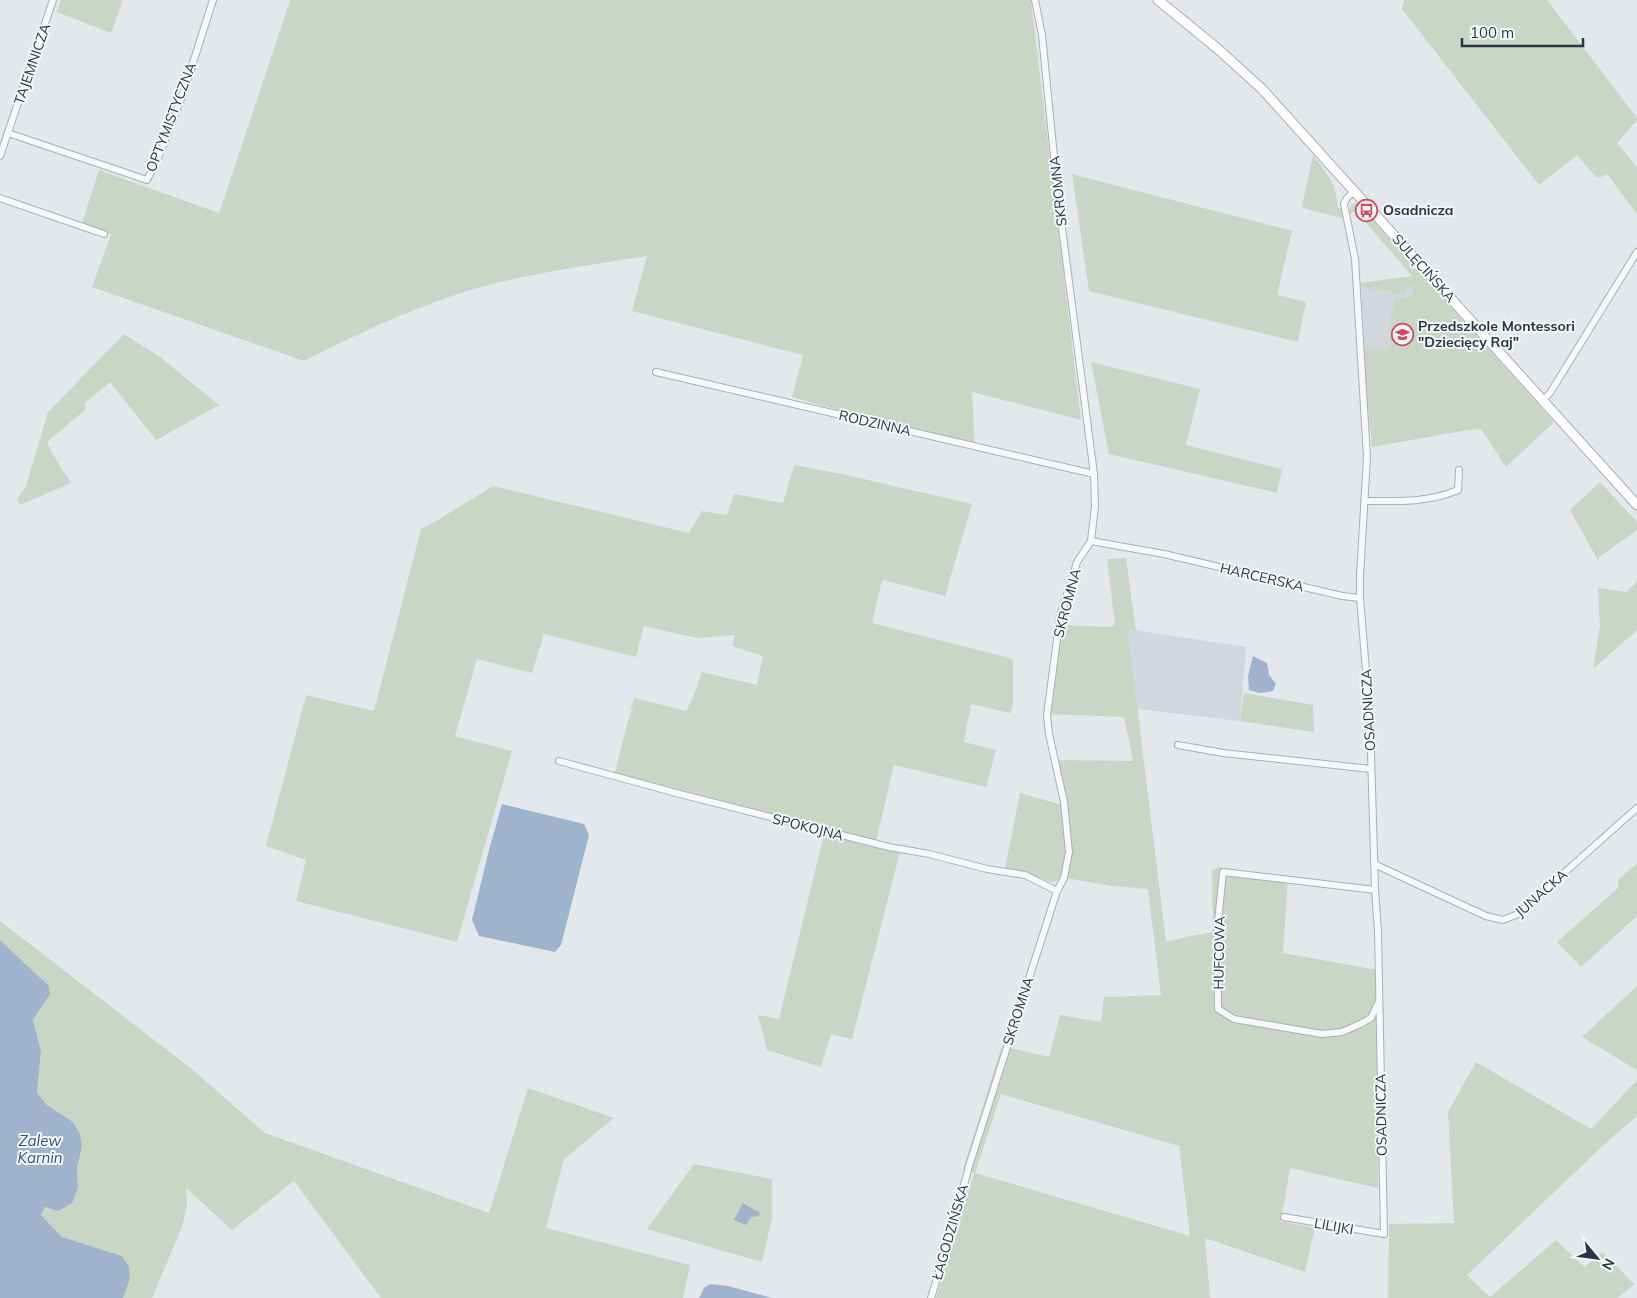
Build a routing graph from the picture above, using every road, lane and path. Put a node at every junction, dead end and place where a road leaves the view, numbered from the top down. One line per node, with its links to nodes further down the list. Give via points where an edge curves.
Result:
1 (53, 0): 5 (street, TAJEMNICZA)
2 (213, 0): 5 (street, OPTYMISTYCZNA, via 184,91 146,180)
3 (1035, 0): 14 (street, SKROMNA, via 1042,35 1058,197)
4 (1158, 0): 7 (street, SULĘCIŃSKA, via 1262,89)
5 (8, 133): 6 (street, TAJEMNICZA)
6 (0, 156)
7 (1354, 191): 12 (street, SULĘCIŃSKA); 15 (street, OSADNICZA, via 1344,204 1355,260 1359,309 1367,457)
8 (0, 198): 9 (street)
9 (104, 234)
10 (1637, 252): 12 (street)
11 (656, 372): 14 (street, RODZINNA)
12 (1543, 400): 16 (street, SULĘCIŃSKA)
13 (1459, 470): 15 (street, via 1458,490 1442,497)
14 (1094, 474): 17 (street, SKROMNA)
15 (1366, 501): 18 (street, OSADNICZA)
16 (1637, 505)
17 (1091, 541): 18 (street, HARCERSKA); 25 (street, SKROMNA, via 1077,562 1060,617 1047,715 1064,802 1069,852 1064,878)
18 (1360, 598): 21 (street, OSADNICZA)
19 (1178, 745): 21 (street)
20 (559, 761): 25 (street, SPOKOJNA, via 889,847 1025,875)
21 (1371, 769): 23 (street, OSADNICZA)
22 (1637, 808): 23 (street, JUNACKA, via 1518,914 1503,920 1486,916)
23 (1374, 864): 24 (street, OSADNICZA)
24 (1375, 890): 26 (street, OSADNICZA); 26 (street, HUFCOWA, via 1223,872 1217,931 1218,1009 1234,1019 1322,1034 1342,1032 1371,1018)
25 (1057, 892): 27 (street, SKROMNA)
26 (1378, 1002): 29 (street, OSADNICZA)
27 (969, 1166): 30 (street, ŁAGODZIŃSKA)
28 (1284, 1217): 29 (street, LILIJKI)
29 (1384, 1234)
30 (931, 1298)

